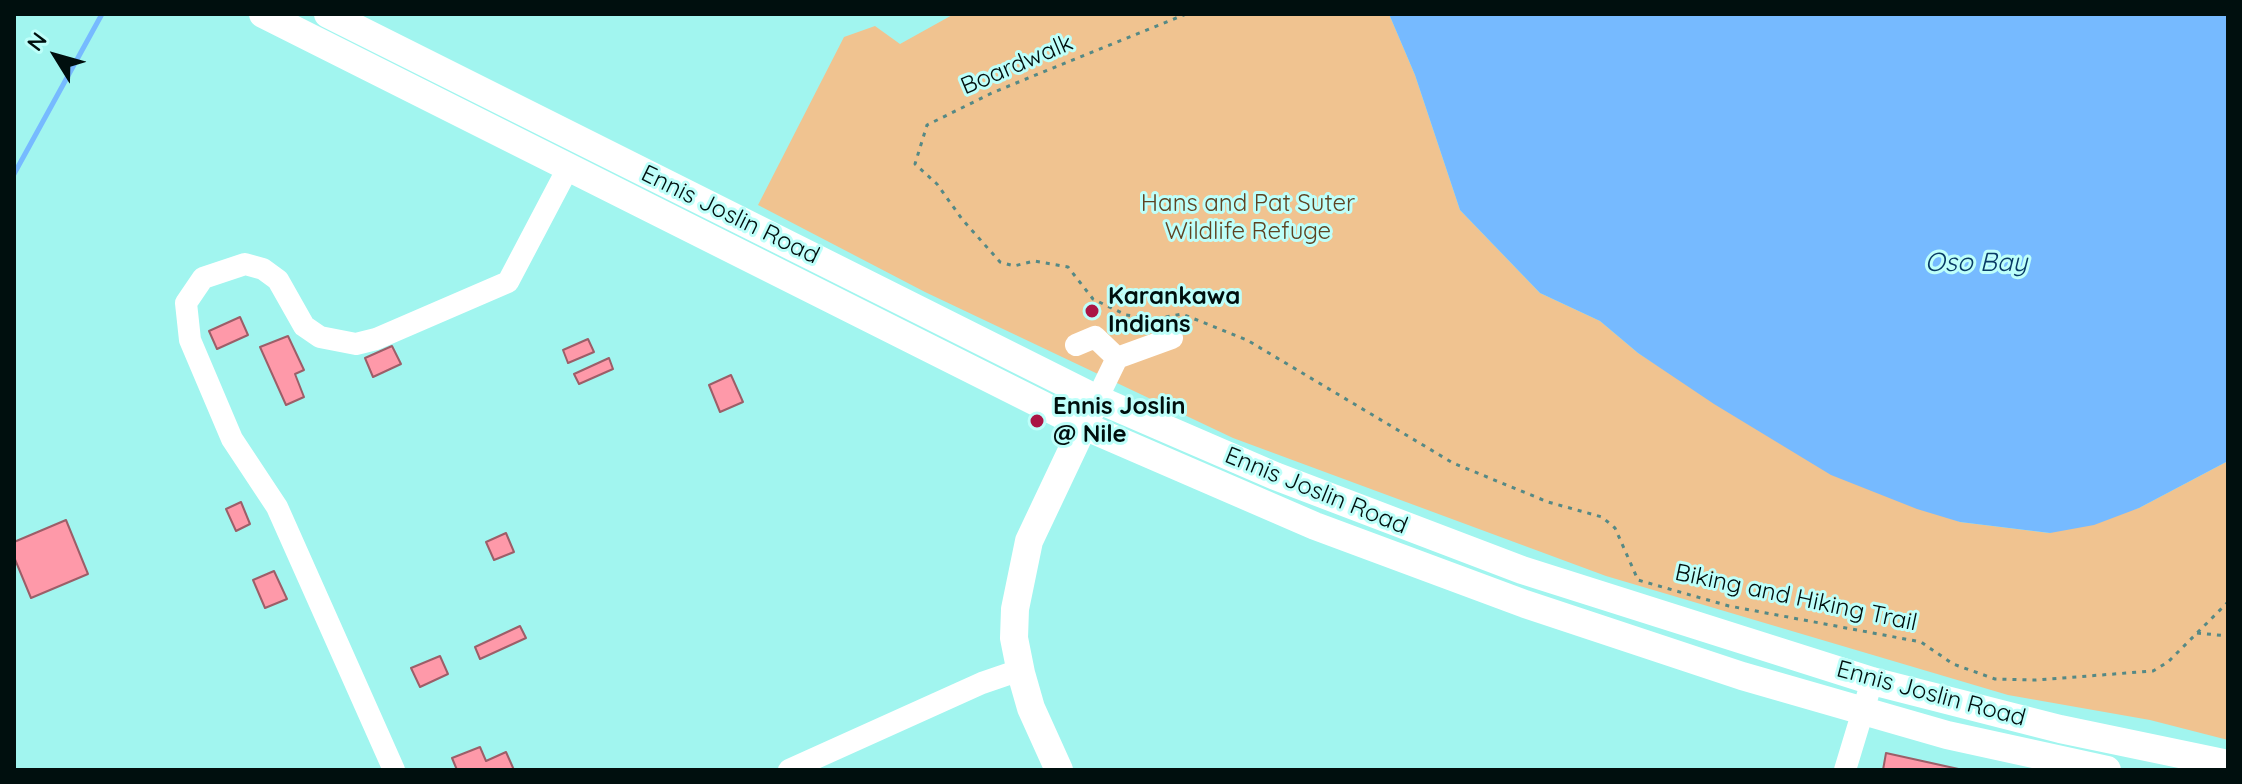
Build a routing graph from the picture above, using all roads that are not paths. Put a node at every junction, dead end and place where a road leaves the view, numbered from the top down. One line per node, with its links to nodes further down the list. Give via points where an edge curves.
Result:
1 (263, 14): 4 (main road, Ennis Joslin Road)
2 (328, 14): 3 (main road, Ennis Joslin Road)
3 (582, 142): 4 (main road); 8 (main road, Ennis Joslin Road)
4 (568, 168): 9 (main road, Ennis Joslin Road); 14 (street, via 508,282 376,339 356,344 320,337 304,326 278,280 245,264 203,278 186,303 190,340 232,439 277,507)
5 (1172, 338): 7 (street)
6 (1076, 345): 7 (street, via 1095,337)
7 (1117, 358): 8 (street)
8 (1097, 399): 9 (main road); 11 (main road, Ennis Joslin Road, via 1275,476 1522,570)
9 (1084, 426): 10 (main road, via 1029,541 1015,609); 12 (main road, Ennis Joslin Road, via 1315,526 1525,604)
10 (1020, 670): 15 (street); 16 (main road)
11 (1872, 681): 12 (street); 13 (main road, Ennis Joslin Road, via 2060,729)
12 (1862, 711): 17 (street); 18 (main road, Ennis Joslin Road)
13 (2228, 764)
14 (394, 770)
15 (789, 770)
16 (1059, 770)
17 (1845, 770)
18 (2107, 770)

